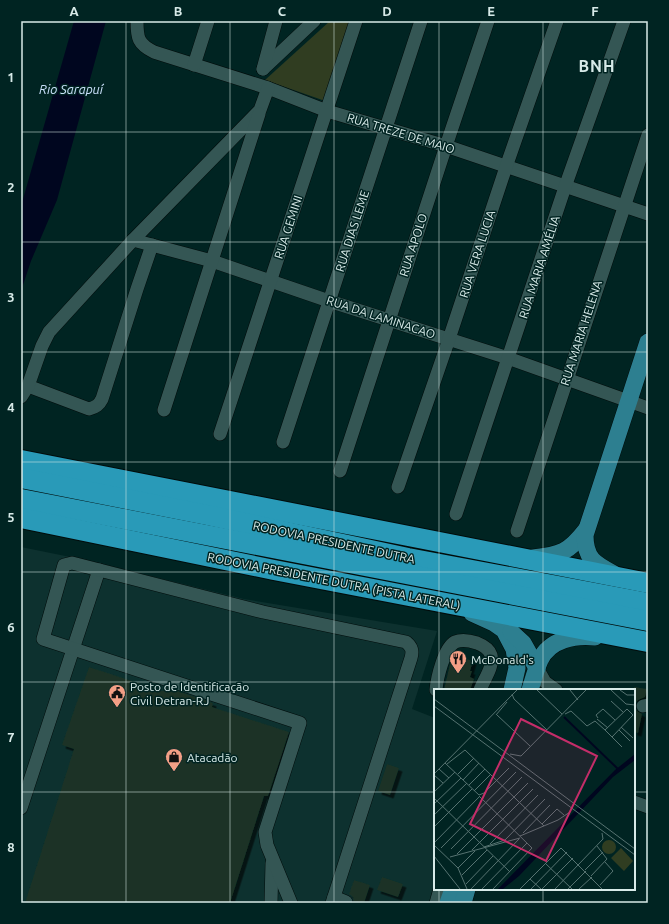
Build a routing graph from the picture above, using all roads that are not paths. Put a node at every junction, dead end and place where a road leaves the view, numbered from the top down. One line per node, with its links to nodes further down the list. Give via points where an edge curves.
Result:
1 (137, 21): 10 (street, RUA TREZE DE MAIO, via 137,33 145,48)
2 (208, 21): 10 (street)
3 (276, 21): 11 (street)
4 (314, 21): 11 (street)
5 (356, 21): 14 (street, RUA GEMINI)
6 (421, 21): 15 (street, RUA DIAS LEME)
7 (488, 21): 17 (street, RUA APOLO)
8 (557, 21): 18 (street, RUA VERA LUCIA)
9 (624, 21): 19 (street, RUA MARIA AMÉLIA)
10 (194, 65): 12 (street, RUA TREZE DE MAIO)
11 (263, 70): 12 (street)
12 (262, 87): 13 (street); 14 (street, RUA TREZE DE MAIO)
13 (260, 110): 22 (street); 24 (street)
14 (327, 111): 15 (street, RUA TREZE DE MAIO); 25 (street, RUA GEMINI)
15 (386, 128): 17 (street, RUA TREZE DE MAIO); 26 (street, RUA DIAS LEME)
16 (648, 135): 20 (street, RUA MARIA HELENA)
17 (446, 146): 18 (street, RUA TREZE DE MAIO); 27 (street, RUA APOLO)
18 (506, 167): 19 (street, RUA TREZE DE MAIO); 28 (street, RUA VERA LUCIA)
19 (565, 187): 20 (street, RUA TREZE DE MAIO); 30 (street, RUA MARIA AMÉLIA)
20 (624, 206): 21 (street, RUA TREZE DE MAIO); 31 (street, RUA MARIA HELENA)
21 (648, 214)
22 (133, 240): 23 (street, RUA DA LAMINACAO); 32 (street, via 49,332)
23 (152, 245): 24 (street, RUA DA LAMINACAO); 32 (street, via 100,404 89,409)
24 (212, 261): 25 (street, RUA DA LAMINACAO); 36 (street)
25 (271, 280): 26 (street, RUA DA LAMINACAO); 37 (street, RUA GEMINI)
26 (329, 301): 27 (street, RUA DA LAMINACAO); 38 (street, RUA DIAS LEME)
27 (389, 320): 28 (street, RUA DA LAMINACAO); 40 (street, RUA APOLO)
28 (450, 339): 30 (street, RUA DA LAMINACAO); 42 (street, RUA VERA LUCIA)
29 (648, 342): 34 (main road)
30 (508, 358): 31 (street, RUA DA LAMINACAO); 44 (street, RUA MARIA AMÉLIA)
31 (566, 379): 34 (street, RUA DA LAMINACAO); 47 (street, RUA MARIA HELENA)
32 (28, 386): 33 (street)
33 (21, 397)
34 (628, 400): 35 (street, RUA DA LAMINACAO); 46 (main road)
35 (648, 408)
36 (164, 410)
37 (220, 434)
38 (283, 442)
39 (21, 460): 48 (highway)
40 (340, 471)
41 (21, 478): 52 (highway, RODOVIA PRESIDENTE DUTRA, via 408,558)
42 (398, 487)
43 (21, 499): 54 (highway, RODOVIA PRESIDENTE DUTRA)
44 (456, 514)
45 (21, 518): 53 (highway, RODOVIA PRESIDENTE DUTRA (PISTA LATERAL))
46 (586, 530): 48 (main road, via 567,550 556,555); 50 (main road, via 589,557 598,566)
47 (517, 531)
48 (528, 559): 50 (highway)
49 (99, 570): 57 (street); 57 (street, via 72,563 64,565 62,569 43,639); 71 (street, via 263,612 406,642 411,646 412,658)
50 (622, 578): 51 (highway)
51 (648, 582)
52 (648, 602)
53 (454, 605): 55 (main road); 56 (highway, RODOVIA PRESIDENTE DUTRA (PISTA LATERAL))
54 (648, 621)
55 (504, 630): 58 (main road, via 510,631 520,639); 61 (main road, via 516,656 516,674)
56 (642, 641): 58 (main road, via 582,636 565,639 545,652)
57 (74, 648): 66 (street); 67 (street, via 300,723 265,832)
58 (537, 668): 62 (main road); 63 (street, via 545,682)
59 (436, 689): 60 (street, via 447,650 455,642 460,641 481,645 490,655 489,671)
60 (480, 689)
61 (512, 689)
62 (530, 689)
63 (555, 689)
64 (635, 802): 65 (street)
65 (648, 807)
66 (21, 808)
67 (272, 857): 72 (street); 73 (street)
68 (440, 890): 74 (street)
69 (453, 890): 75 (main road)
70 (467, 890): 76 (main road)
71 (337, 901)
72 (271, 903)
73 (291, 903)
74 (436, 903)
75 (448, 903)
76 (463, 903)

